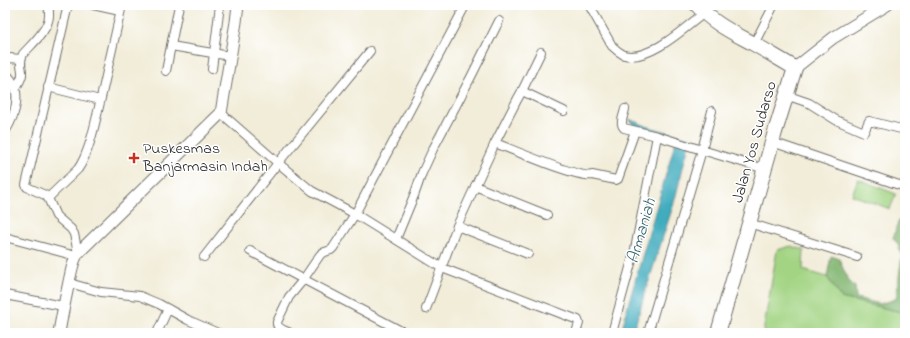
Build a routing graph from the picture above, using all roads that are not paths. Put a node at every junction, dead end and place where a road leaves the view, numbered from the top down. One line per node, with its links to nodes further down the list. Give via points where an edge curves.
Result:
1 (48, 5): 20 (street, via 48,22)
2 (68, 5): 26 (street)
3 (93, 5): 10 (street)
4 (180, 5): 15 (street)
5 (220, 5): 18 (street)
6 (238, 5): 19 (street)
7 (589, 5): 12 (street, via 612,46 624,55 631,56 650,52 663,45)
8 (774, 5): 14 (street)
9 (887, 5): 22 (street, Jalan Yos Sudarso, via 833,38)
10 (121, 8): 30 (street)
11 (464, 8): 47 (street)
12 (701, 9): 14 (highway, via 721,26)
13 (499, 21): 52 (street, via 422,173)
14 (754, 44): 22 (highway)
15 (171, 46): 18 (street); 24 (street)
16 (370, 52): 42 (street)
17 (541, 52): 28 (street)
18 (214, 53): 19 (street); 23 (street)
19 (230, 56): 34 (street)
20 (21, 59): 21 (street); 27 (street, via 22,76)
21 (5, 60)
22 (795, 68): 29 (highway, Jalan Yos Sudarso)
23 (212, 69)
24 (166, 71)
25 (5, 73): 27 (street)
26 (48, 87): 30 (street); 46 (street, via 26,185)
27 (16, 88): 37 (street, via 14,114)
28 (522, 91): 32 (street); 40 (street)
29 (786, 95): 35 (street, via 809,103 836,120 864,132 869,121); 39 (highway, Jalan Yos Sudarso)
30 (100, 100): 46 (street, via 82,163)
31 (625, 109): 36 (street, via 622,125)
32 (564, 111)
33 (712, 111): 41 (street)
34 (221, 113): 42 (street); 54 (street)
35 (905, 130)
36 (634, 131): 38 (street); 40 (street, via 616,180 578,174)
37 (5, 132)
38 (656, 136): 41 (street); 71 (street, via 635,249)
39 (772, 142): 43 (highway, Jalan Yos Sudarso); 45 (street)
40 (495, 143): 44 (street)
41 (702, 150): 43 (street); 72 (street)
42 (278, 163): 47 (street, via 312,191); 56 (street)
43 (765, 169): 49 (highway, Jalan Yos Sudarso)
44 (475, 186): 48 (street); 50 (street)
45 (905, 187)
46 (48, 198): 54 (street, via 56,216 73,232)
47 (355, 214): 52 (street); 59 (street, via 333,248 322,253)
48 (547, 215)
49 (749, 223): 57 (street); 73 (highway, Jalan Yos Sudarso)
50 (457, 226): 55 (street); 58 (street)
51 (5, 237): 54 (street)
52 (396, 239): 58 (street)
53 (250, 251): 59 (street)
54 (77, 254): 60 (street)
55 (528, 254)
56 (204, 257)
57 (857, 257)
58 (442, 268): 64 (street); 70 (street, via 578,320)
59 (303, 280): 68 (street, via 289,297 276,324); 69 (street)
60 (69, 283): 62 (street); 63 (street, via 101,292 140,296)
61 (5, 295): 62 (street)
62 (63, 306): 65 (street)
63 (168, 309): 66 (street); 67 (street)
64 (426, 309)
65 (59, 333)
66 (157, 333)
67 (218, 333)
68 (290, 333)
69 (406, 333)
70 (576, 333)
71 (612, 333)
72 (648, 333)
73 (718, 333)

